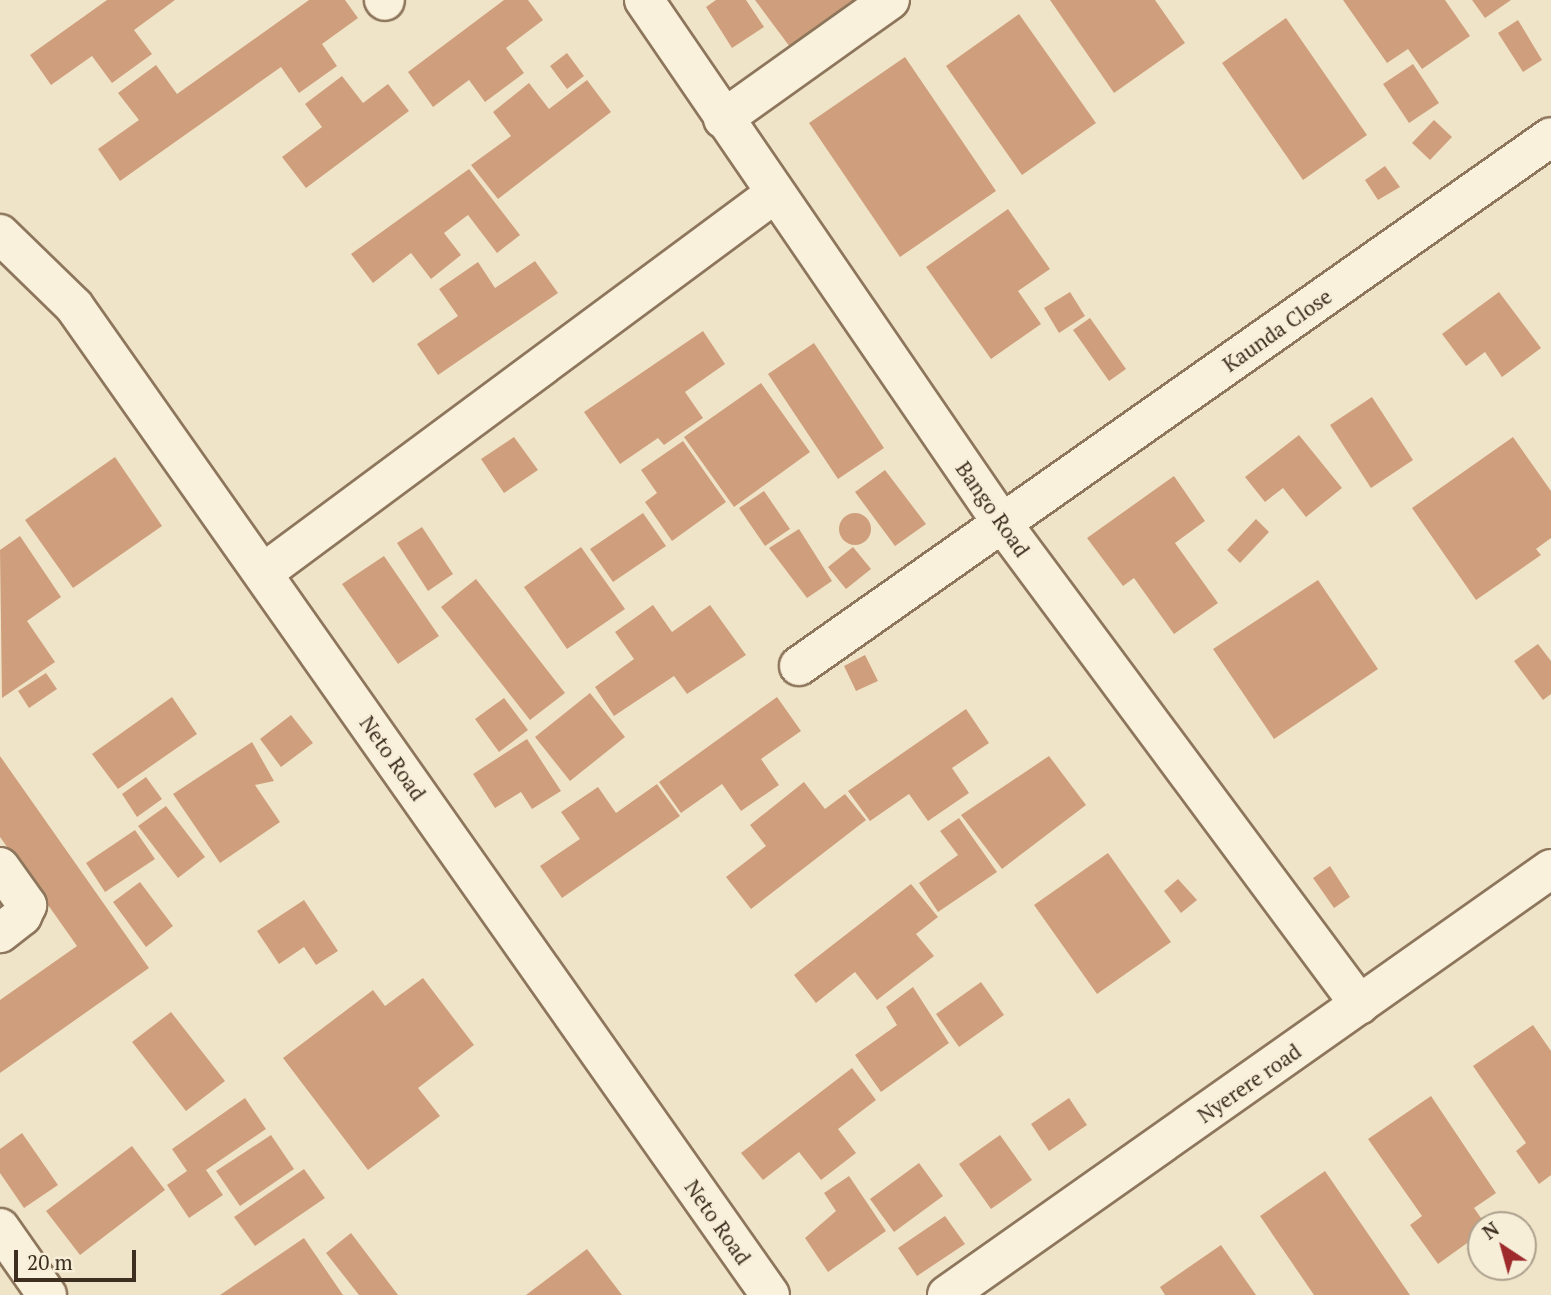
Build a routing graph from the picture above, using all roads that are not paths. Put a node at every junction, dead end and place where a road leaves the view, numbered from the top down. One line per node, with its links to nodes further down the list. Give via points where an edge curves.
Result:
1 (644, 0): 3 (street, Bango Road)
2 (890, 0): 3 (street)
3 (723, 119): 5 (street, Bango Road)
4 (1551, 137): 7 (street, Kaunda Close)
5 (774, 194): 7 (street, Bango Road); 8 (street)
6 (0, 234): 8 (street, Neto Road, via 74,306)
7 (1002, 523): 9 (street, Kaunda Close); 13 (street, Bango Road)
8 (263, 573): 16 (street, Neto Road)
9 (799, 666)
10 (0, 867): 12 (street, via 27,905 22,916)
11 (1551, 869): 13 (street, Nyerere road)
12 (0, 933)
13 (1360, 1005): 17 (street, Nyerere road)
14 (0, 1228): 15 (street)
15 (47, 1295)
16 (770, 1295)
17 (947, 1295)

